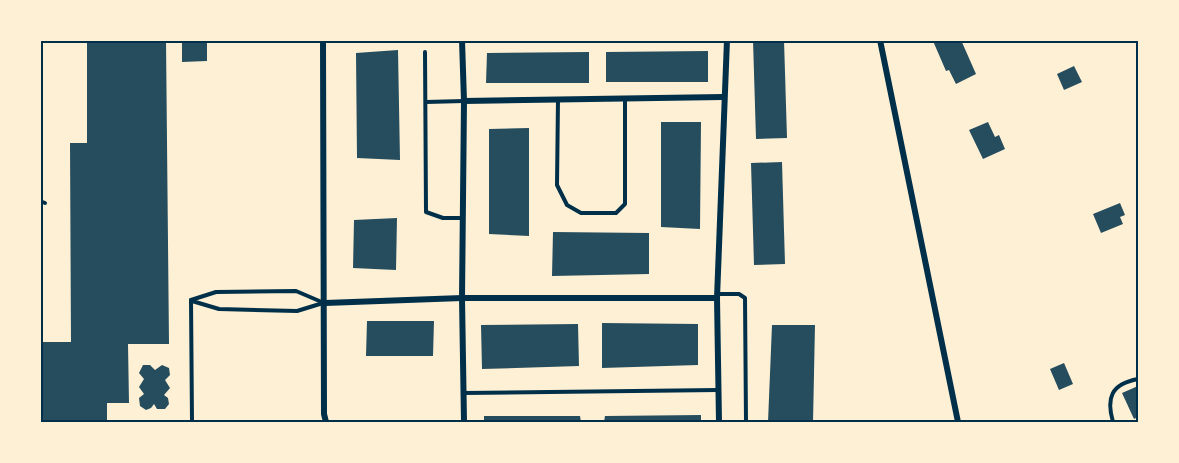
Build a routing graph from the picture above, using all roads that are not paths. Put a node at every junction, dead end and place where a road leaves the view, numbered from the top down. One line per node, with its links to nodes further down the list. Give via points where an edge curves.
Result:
1 (323, 40): 17 (street)
2 (462, 40): 9 (street)
3 (727, 40): 6 (street)
4 (880, 40): 26 (street)
5 (425, 52): 10 (lane)
6 (723, 97): 8 (street); 14 (street)
7 (558, 99): 8 (street); 8 (lane, via 558,185 567,205 581,213 616,213 625,204); 9 (street)
8 (625, 99)
9 (464, 101): 10 (lane); 13 (street)
10 (426, 102): 13 (lane, via 426,212 435,217)
11 (40, 201): 12 (lane, via 45,204)
12 (40, 206)
13 (463, 218): 15 (street)
14 (717, 296): 15 (street); 19 (street); 25 (lane, via 740,294 745,298)
15 (462, 298): 17 (street); 20 (street)
16 (191, 300): 17 (lane, via 219,309 297,311); 17 (lane, via 216,292 296,291); 21 (lane)
17 (325, 303): 22 (street)
18 (1138, 380): 27 (lane, via 1111,396 1108,406)
19 (718, 390): 20 (lane); 24 (street)
20 (464, 393): 23 (street)
21 (192, 423)
22 (326, 423)
23 (464, 423)
24 (719, 423)
25 (746, 423)
26 (958, 423)
27 (1113, 423)

